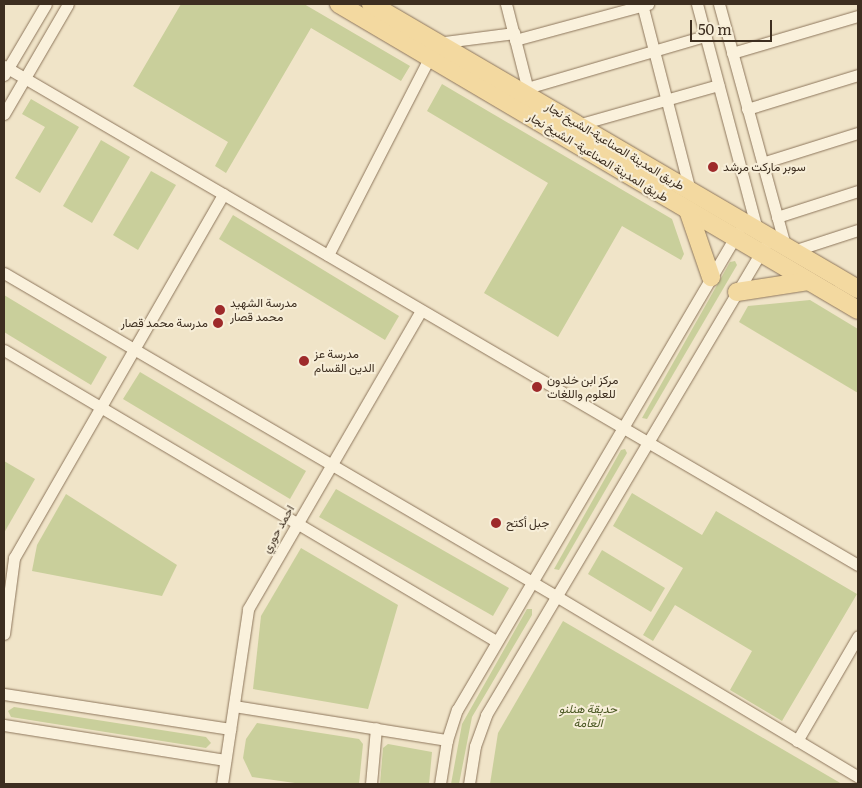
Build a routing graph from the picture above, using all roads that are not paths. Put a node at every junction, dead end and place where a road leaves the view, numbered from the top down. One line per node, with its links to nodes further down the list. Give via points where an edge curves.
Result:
1 (46, 4): 15 (street)
2 (68, 4): 17 (street)
3 (339, 4): 12 (main road, طريق المدينة الصناعية- الشيخ نجار)
4 (371, 4): 12 (main road, طريق المدينة الصناعية-الشيخ نجار)
5 (506, 4): 11 (street)
6 (644, 4): 11 (street); 13 (street)
7 (697, 4): 10 (street)
8 (719, 4): 14 (street)
9 (858, 16): 14 (street)
10 (705, 36): 13 (street); 18 (street)
11 (515, 37): 12 (street); 19 (street)
12 (434, 50): 19 (main road, طريق المدينة الصناعية-الشيخ نجار); 29 (main road, طريق المدينة الصناعية- الشيخ نجار); 35 (street)
13 (654, 50): 19 (street); 20 (street)
14 (732, 53): 21 (street)
15 (5, 70): 17 (street)
16 (858, 75): 21 (street)
17 (25, 78): 22 (street); 28 (street)
18 (718, 85): 20 (street); 32 (street)
19 (528, 92): 23 (main road, طريق المدينة الصناعية-الشيخ نجار)
20 (668, 99): 23 (street); 26 (street)
21 (747, 109): 25 (street)
22 (4, 114)
23 (577, 125): 26 (main road, طريق المدينة الصناعية-الشيخ نجار)
24 (858, 133): 25 (street)
25 (762, 163): 30 (street)
26 (690, 191): 32 (main road, طريق المدينة الصناعية-الشيخ نجار)
27 (858, 191): 30 (street)
28 (223, 194): 35 (street); 43 (street)
29 (688, 210): 33 (main road, طريق المدينة الصناعية- الشيخ نجار); 37 (main road)
30 (777, 217): 32 (street)
31 (858, 231): 32 (street)
32 (770, 237): 33 (street); 34 (street); 39 (main road, طريق المدينة الصناعية-الشيخ نجار)
33 (734, 238): 34 (main road, طريق المدينة الصناعية- الشيخ نجار); 37 (street)
34 (760, 254): 38 (main road, طريق المدينة الصناعية- الشيخ نجار); 40 (street)
35 (328, 255): 41 (street)
36 (4, 273): 43 (street)
37 (711, 277): 46 (street)
38 (808, 281): 40 (main road); 42 (main road, طريق المدينة الصناعية- الشيخ نجار)
39 (858, 289)
40 (737, 292): 47 (street)
41 (421, 310): 46 (street); 48 (street, احمد حوري)
42 (858, 310)
43 (133, 347): 45 (street); 48 (street)
44 (4, 350): 45 (street)
45 (100, 407): 49 (street); 53 (street, via 14,558)
46 (622, 427): 47 (street); 51 (street)
47 (648, 442): 50 (street); 52 (street)
48 (332, 464): 49 (street, احمد حوري); 51 (street)
49 (298, 524): 55 (street); 57 (street, احمد حوري, via 248,609)
50 (858, 565)
51 (531, 581): 52 (street); 55 (street)
52 (556, 596): 62 (street); 68 (street, via 486,715 475,746)
53 (4, 634)
54 (858, 636): 62 (street)
55 (496, 641): 61 (street, via 457,710)
56 (4, 694): 60 (street)
57 (234, 706): 59 (street); 60 (street, احمد حوري)
58 (4, 725): 63 (street)
59 (376, 728): 61 (street); 66 (street)
60 (230, 729): 63 (street, احمد حوري)
61 (447, 740): 67 (street)
62 (797, 741): 64 (street)
63 (225, 760): 65 (street, احمد حوري)
64 (858, 777)
65 (224, 784)
66 (371, 784)
67 (440, 784)
68 (469, 784)

